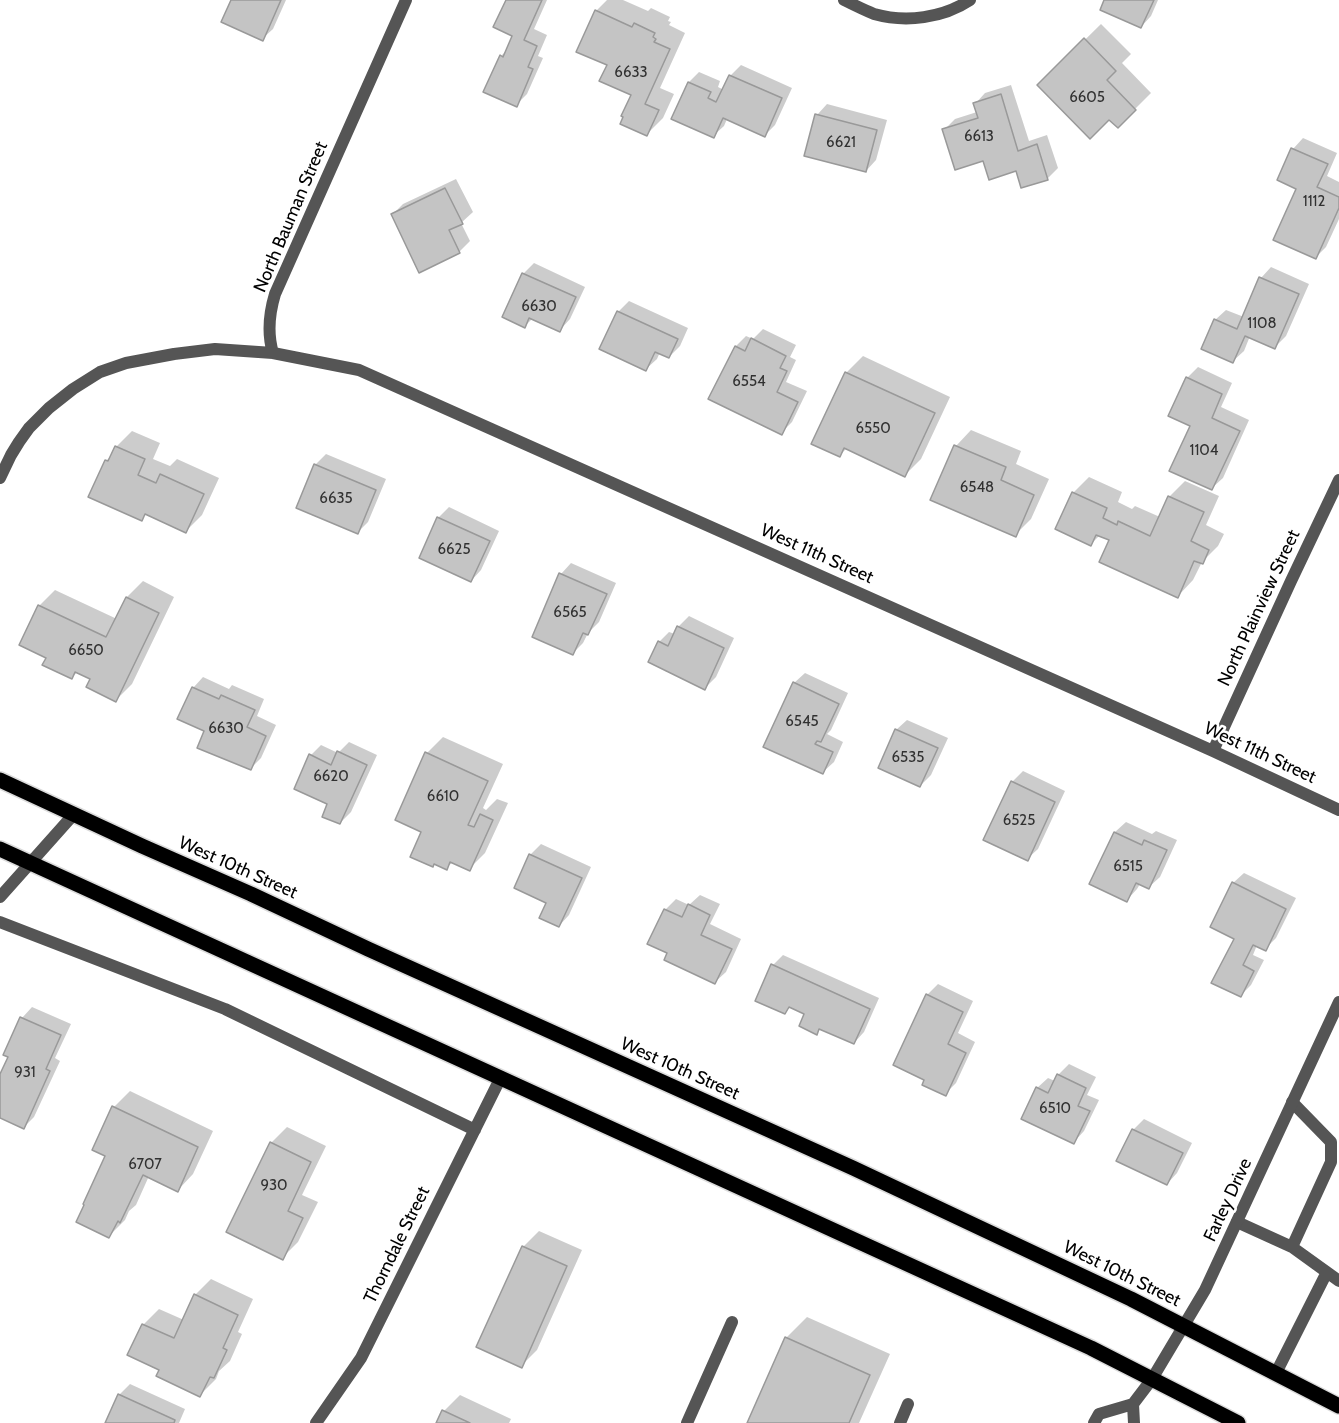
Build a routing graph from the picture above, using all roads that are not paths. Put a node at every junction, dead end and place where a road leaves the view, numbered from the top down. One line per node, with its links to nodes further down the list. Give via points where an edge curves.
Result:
1 (406, 0): 4 (street, North Bauman Street, via 275,294 269,321)
2 (843, 0): 3 (street, via 871,13 905,19 940,14)
3 (970, 0)
4 (273, 353): 5 (street, via 192,351 140,359 100,372 61,397 29,428); 7 (street, West 11th Street, via 359,370)
5 (0, 478)
6 (1339, 480): 7 (street, North Plainview Street)
7 (1213, 751): 9 (street, West 11th Street)
8 (0, 780): 10 (main road, West 10th Street)
9 (1339, 810)
10 (74, 814): 12 (street); 24 (main road, West 10th Street, via 852,1168)
11 (0, 849): 12 (main road)
12 (30, 863): 13 (street); 16 (main road)
13 (0, 897)
14 (0, 922): 18 (street, via 225,1009)
15 (1339, 1002): 17 (street, Farley Drive)
16 (501, 1077): 18 (street, Thorndale Street); 26 (main road)
17 (1292, 1102): 19 (street, Farley Drive); 20 (street, via 1331,1142 1331,1161)
18 (475, 1130): 30 (street, Thorndale Street, via 361,1358)
19 (1237, 1222): 20 (street); 24 (street, Farley Drive)
20 (1292, 1247): 21 (street)
21 (1327, 1272): 22 (street); 25 (street)
22 (1339, 1281)
23 (732, 1322): 31 (street)
24 (1185, 1326): 25 (main road, West 10th Street); 26 (street, Farley Drive)
25 (1276, 1373): 29 (main road, West 10th Street)
26 (1152, 1379): 28 (street, Farley Drive); 35 (main road)
27 (908, 1404): 32 (street)
28 (1133, 1404): 33 (street, via 1099,1414); 34 (street)
29 (1339, 1406)
30 (316, 1423)
31 (687, 1423)
32 (900, 1423)
33 (1094, 1423)
34 (1134, 1423)
35 (1238, 1423)

